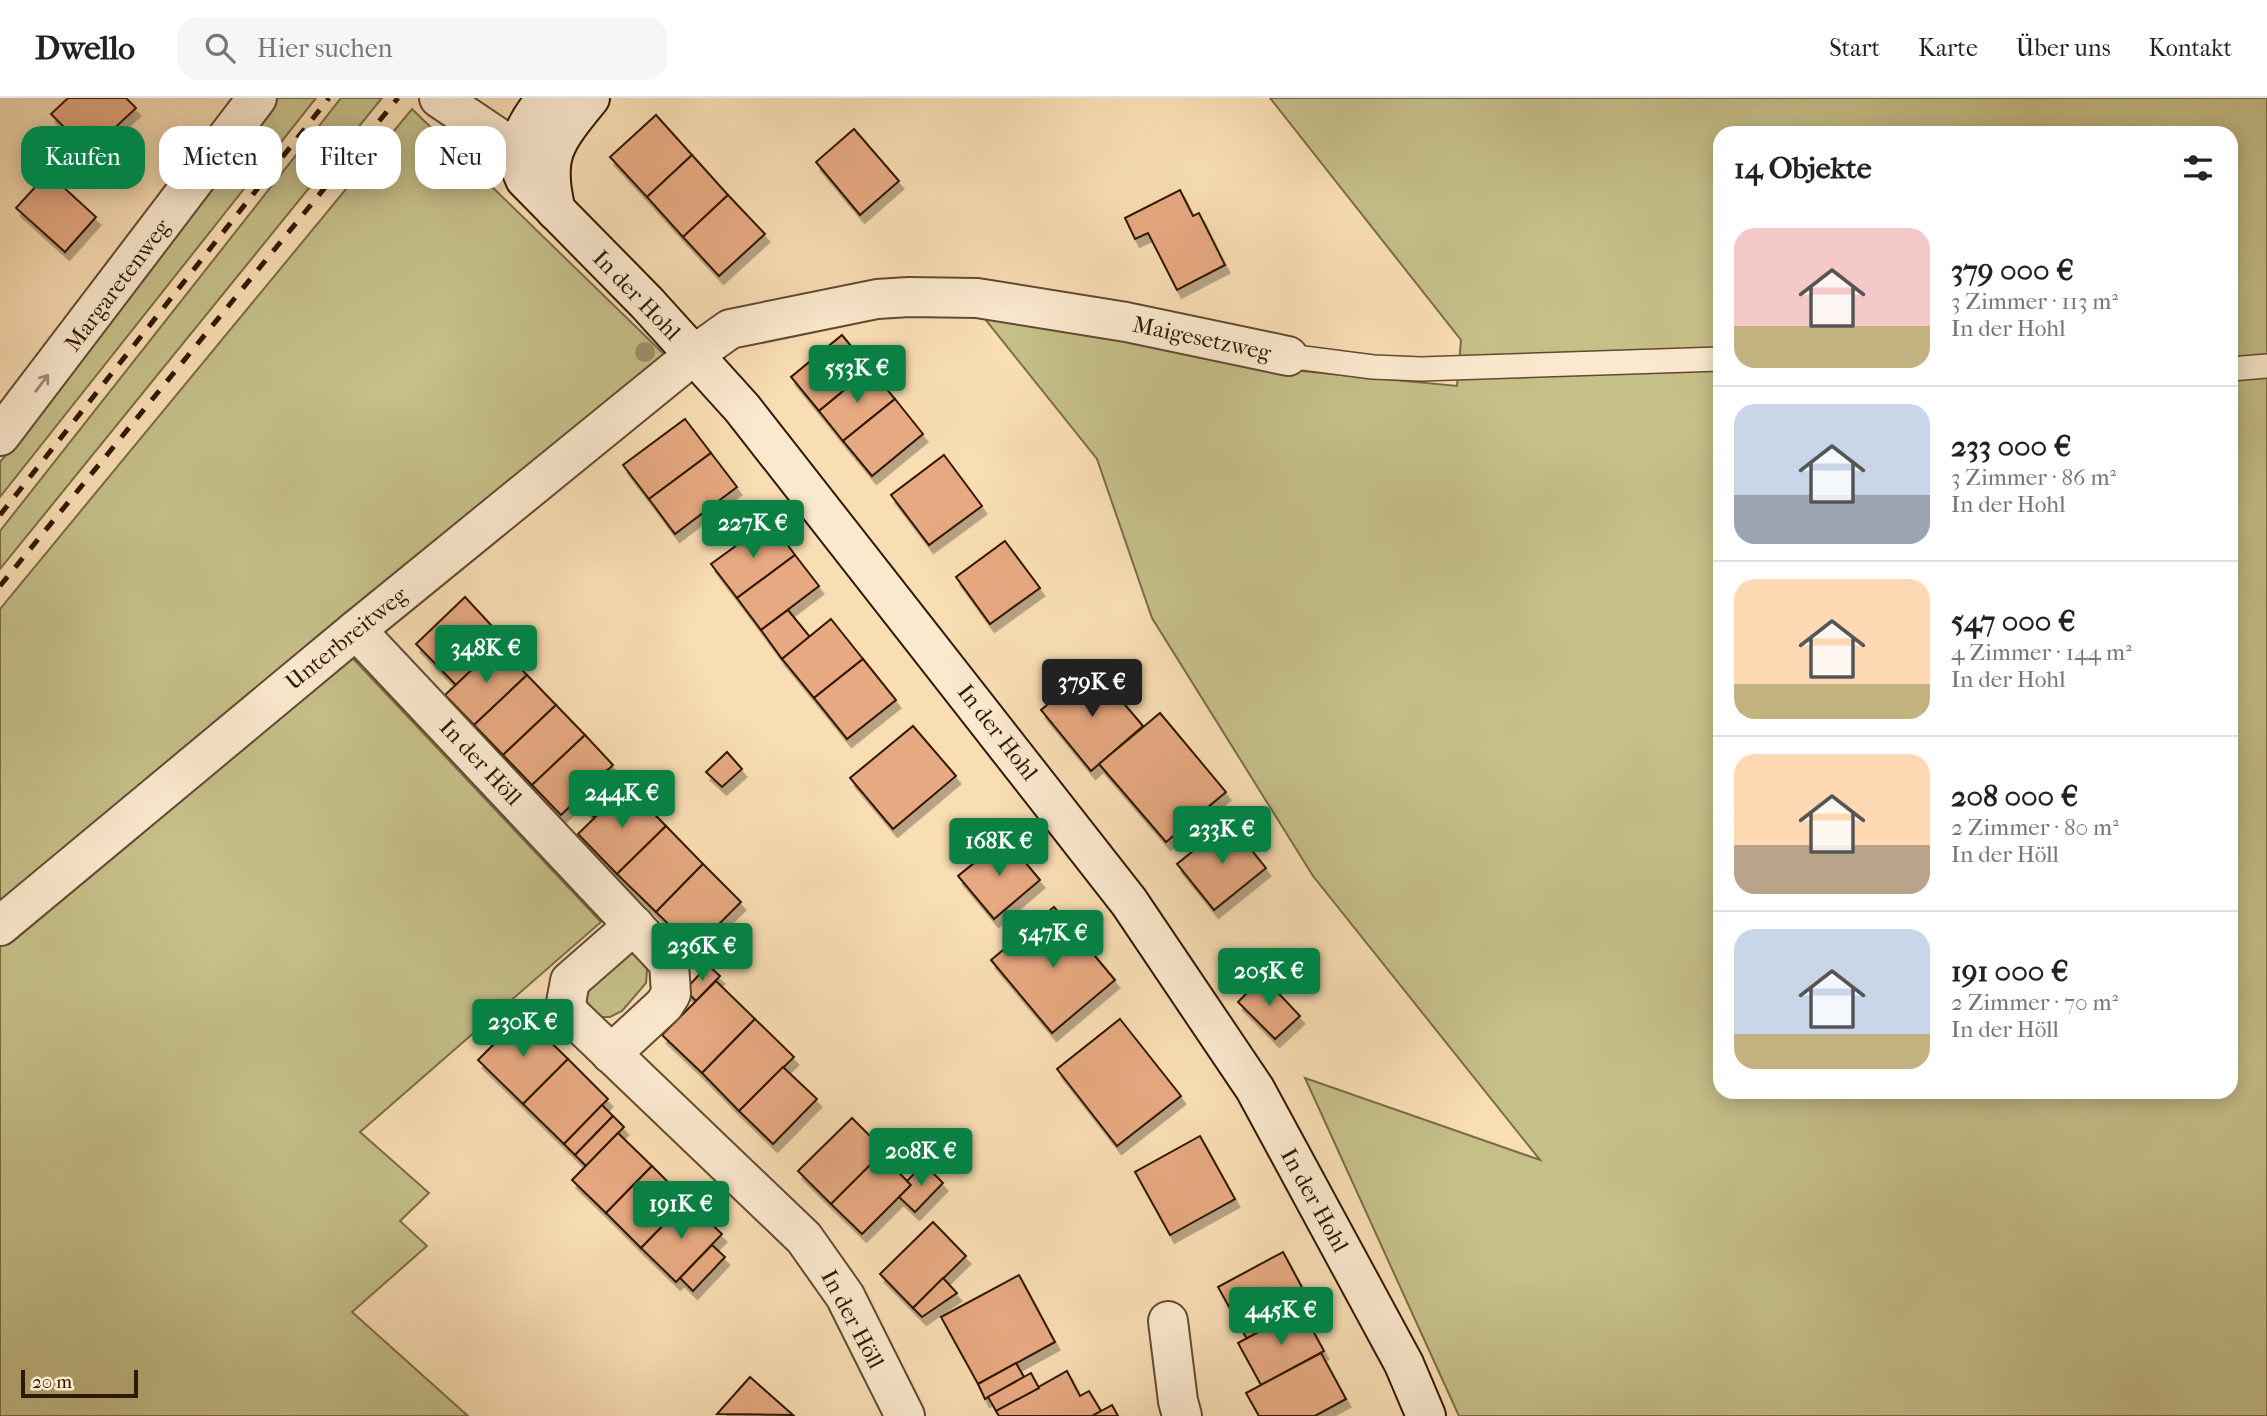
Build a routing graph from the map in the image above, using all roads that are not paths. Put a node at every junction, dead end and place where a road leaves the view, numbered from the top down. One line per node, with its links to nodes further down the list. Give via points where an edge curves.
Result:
1 (257, 98): 11 (street, Margaretenweg, one-way to 1)
2 (439, 98): 5 (street, via 497,138)
3 (547, 98): 5 (street, via 527,125)
4 (590, 98): 5 (street, via 560,135)
5 (536, 150): 6 (street, In der Hohl, via 519,164 525,179)
6 (695, 354): 7 (street, Maigesetzweg, via 730,330 877,299 909,297 991,300); 12 (street, Unterbreitweg); 19 (street, In der Hohl, via 887,590 1129,902 1255,1089 1404,1364)
7 (1288, 356): 8 (lane, Maigesetzweg, via 1421,369)
8 (1713, 359)
9 (2267, 366): 10 (lane)
10 (2238, 368)
11 (0, 436)
12 (356, 630): 13 (street, In der Höll); 14 (street, Unterbreitweg)
13 (634, 925): 15 (street, In der Höll, via 669,963 671,994); 15 (street, In der Höll, via 570,981 566,991 570,1014)
14 (0, 926)
15 (611, 1054): 17 (street, In der Höll, via 804,1238 845,1296)
16 (1168, 1321): 18 (street)
17 (905, 1416)
18 (1182, 1416)
19 (1426, 1416)

